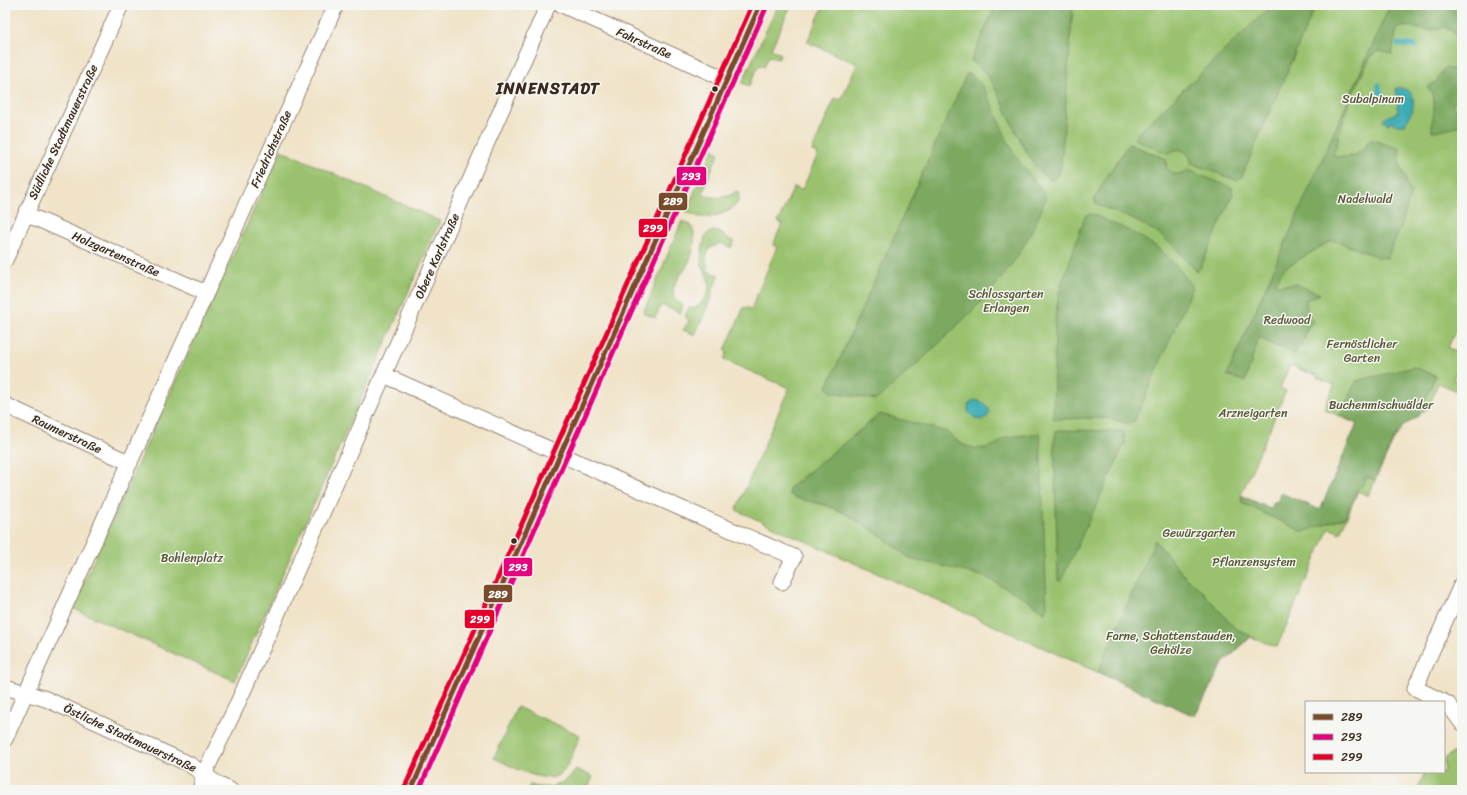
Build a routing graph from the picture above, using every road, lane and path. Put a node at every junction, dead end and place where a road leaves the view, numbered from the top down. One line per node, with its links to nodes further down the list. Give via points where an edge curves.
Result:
1 (121, 5): 7 (street, Südliche Stadtmauerstraße)
2 (336, 5): 9 (street, Friedrichstraße)
3 (548, 5): 10 (street, Obere Karlstraße)
4 (562, 5): 6 (street, Fahrstraße)
5 (760, 5): 6 (street)
6 (727, 80): 12 (street)
7 (26, 214): 8 (street, Südliche Stadtmauerstraße); 9 (street, Holzgartenstraße)
8 (5, 260)
9 (206, 293): 13 (street)
10 (384, 375): 12 (street); 22 (street)
11 (5, 405): 13 (street, Raumerstraße)
12 (560, 454): 14 (street, via 794,557); 25 (street)
13 (130, 463): 17 (street)
14 (782, 582)
15 (1462, 583): 18 (street, via 1415,688)
16 (5, 687): 17 (street, Östliche Stadtmauerstraße)
17 (26, 694): 21 (street); 22 (street, Östliche Stadtmauerstraße, via 46,699 189,764)
18 (1442, 701)
19 (1445, 703): 20 (street)
20 (1462, 723)
21 (5, 739)
22 (204, 774): 23 (street); 24 (street, Östliche Stadtmauerstraße)
23 (200, 790)
24 (230, 790)
25 (411, 790)

